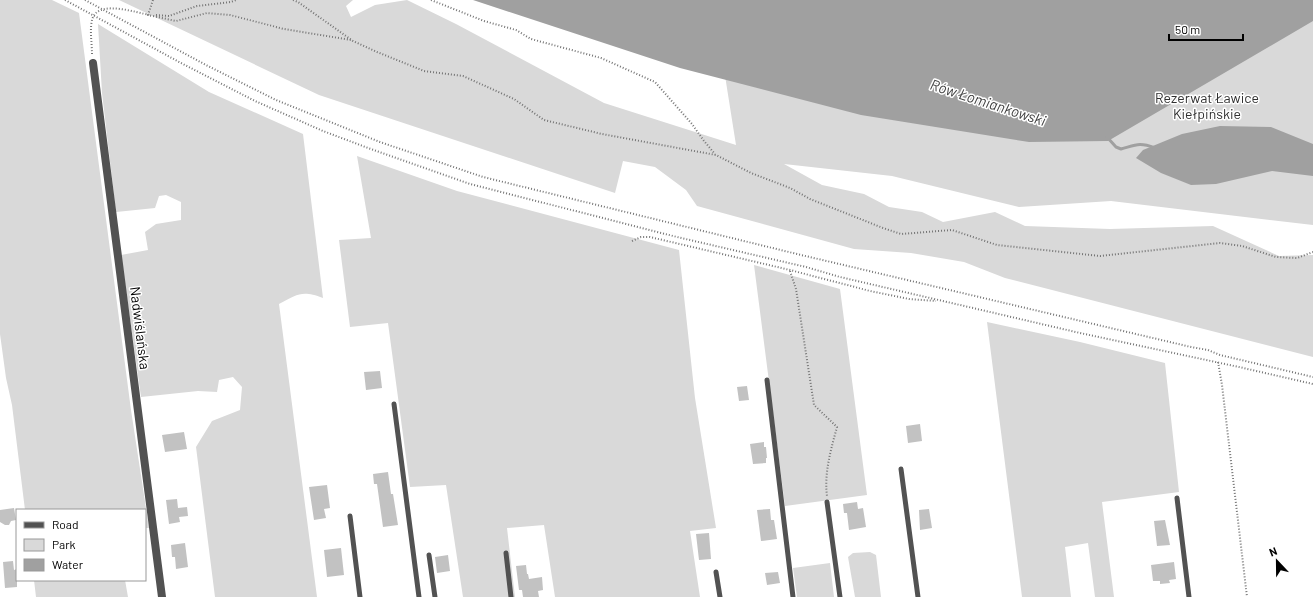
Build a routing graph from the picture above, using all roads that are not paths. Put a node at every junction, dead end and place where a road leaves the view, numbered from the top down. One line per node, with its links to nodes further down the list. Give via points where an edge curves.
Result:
1 (93, 63): 11 (street, Nadwiślańska)
2 (767, 380): 17 (lane)
3 (394, 404): 13 (lane)
4 (901, 469): 19 (lane)
5 (1177, 498): 20 (lane)
6 (827, 502): 18 (lane)
7 (350, 516): 12 (lane)
8 (506, 553): 15 (lane)
9 (429, 555): 14 (lane)
10 (716, 572): 16 (lane)
11 (162, 597)
12 (360, 597)
13 (419, 597)
14 (435, 597)
15 (511, 597)
16 (720, 597)
17 (793, 597)
18 (840, 597)
19 (918, 597)
20 (1189, 597)

